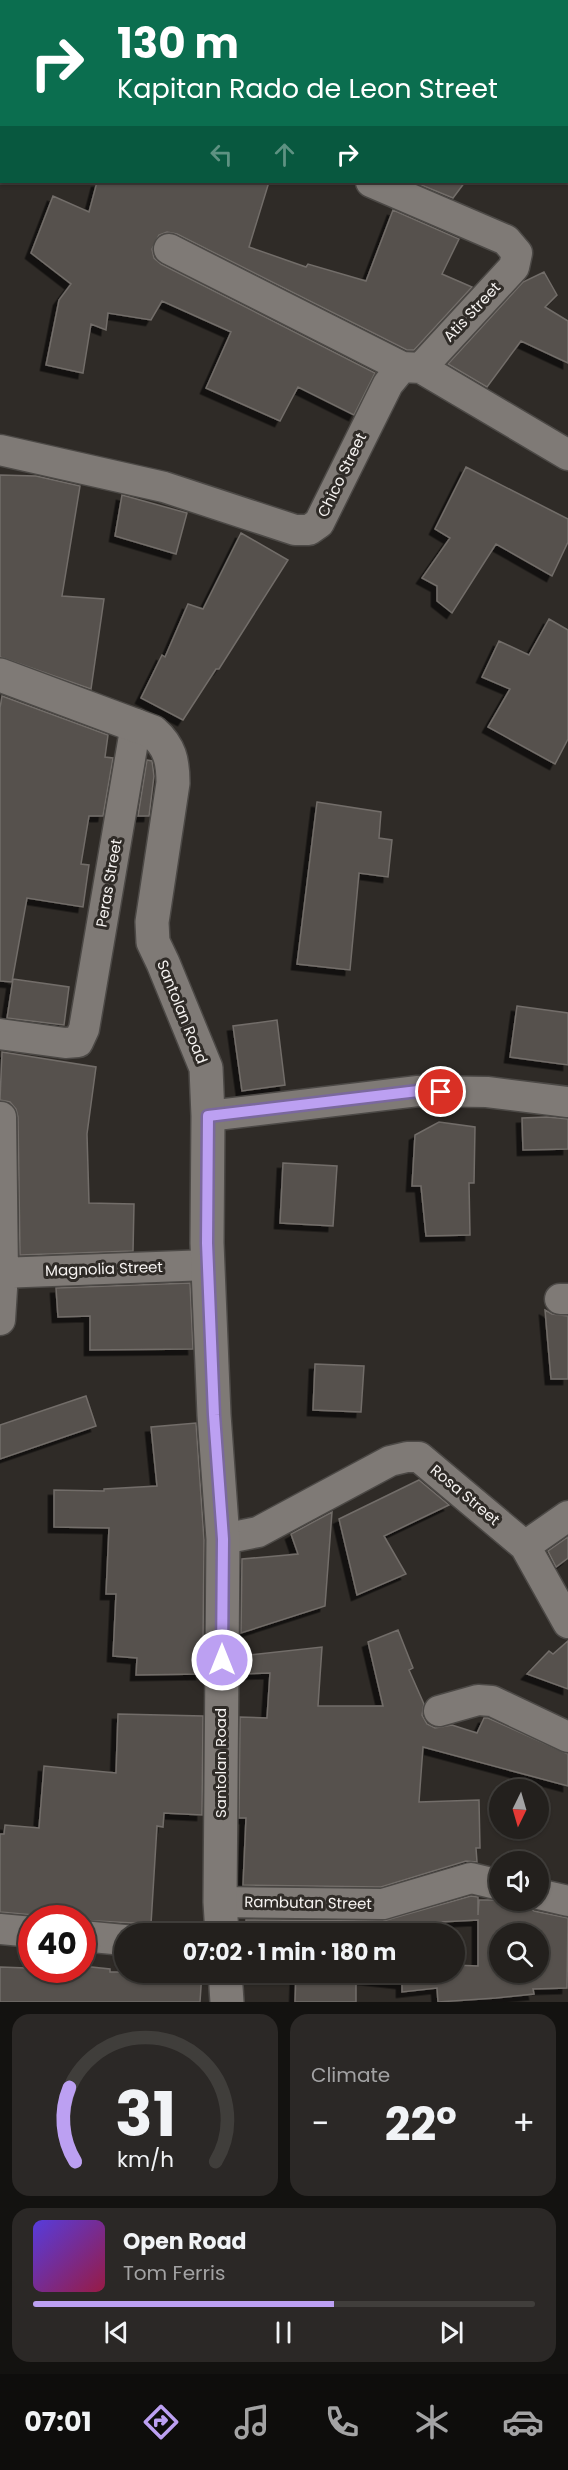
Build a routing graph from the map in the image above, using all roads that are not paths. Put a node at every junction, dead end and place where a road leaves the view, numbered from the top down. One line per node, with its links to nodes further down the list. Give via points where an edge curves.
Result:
1 (373, 183): 3 (street, Atis Street, via 506,240 518,253 514,267)
2 (169, 249): 3 (street)
3 (411, 368): 4 (street); 5 (street, Chico Street, via 388,384 319,524 309,530 295,530 164,487)
4 (565, 444)
5 (0, 450)
6 (0, 675): 7 (street, Santolan Road)
7 (136, 724): 8 (street, Peras Street, via 84,1029 78,1042 65,1044); 10 (street, Santolan Road, via 165,743 173,762 152,922 153,942 206,1068)
8 (0, 1034)
9 (568, 1102): 10 (street, via 487,1092 418,1091)
10 (208, 1116): 12 (street, Santolan Road)
11 (1, 1117): 13 (street)
12 (208, 1265): 13 (street, Magnolia Street); 16 (street, Santolan Road)
13 (2, 1273): 14 (street)
14 (0, 1320)
15 (568, 1516): 17 (street)
16 (223, 1539): 17 (street, Rosa Street, via 258,1532 406,1456 419,1457 430,1465); 24 (street, Santolan Road)
17 (525, 1546): 18 (street, Rosa Street)
18 (568, 1623)
19 (439, 1711): 20 (street, via 478,1700 492,1701)
20 (568, 1737)
21 (489, 1882): 24 (street, Rambutan Street, via 471,1878 383,1904)
22 (549, 1897): 23 (street)
23 (568, 1901)
24 (221, 1918)
25 (0, 1929): 26 (street)
26 (18, 1931)
27 (96, 1937): 28 (street)
28 (114, 1939)
29 (226, 1983): 30 (street)
30 (227, 2002)

